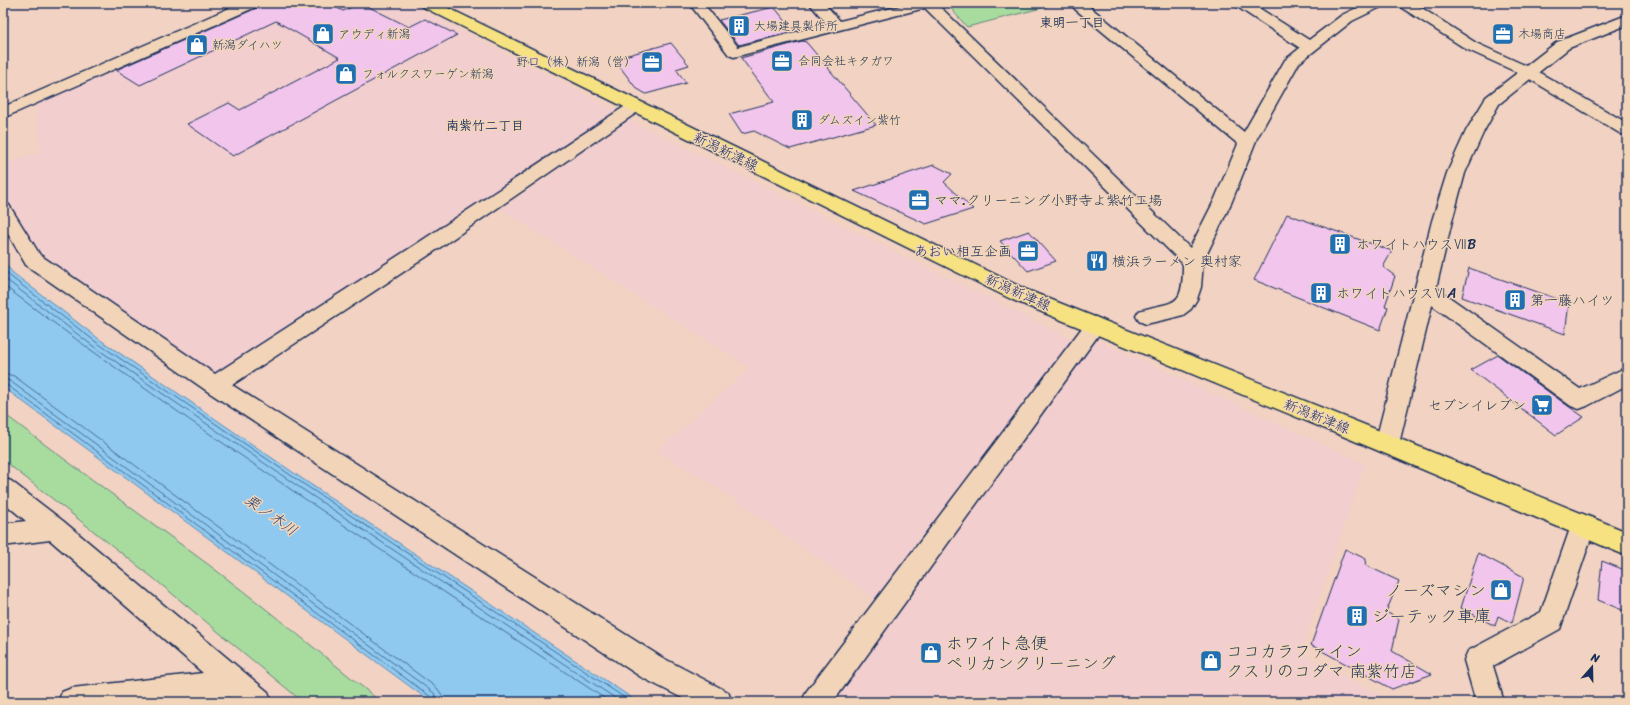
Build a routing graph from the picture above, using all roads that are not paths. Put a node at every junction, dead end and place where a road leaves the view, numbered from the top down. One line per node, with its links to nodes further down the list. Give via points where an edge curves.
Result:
1 (253, 3): 15 (street)
2 (426, 3): 14 (main road, 新潟新津線)
3 (696, 3): 11 (street, via 734,52)
4 (816, 3): 11 (street)
5 (929, 3): 11 (street); 19 (street)
6 (1090, 3): 17 (street, via 1080,6)
7 (1241, 3): 12 (street)
8 (1378, 3): 12 (street, via 1347,18)
9 (1404, 3): 13 (street, via 1471,46)
10 (1627, 20): 13 (street, via 1563,45)
11 (837, 26)
12 (1310, 47): 17 (street, via 1293,60)
13 (1528, 72): 16 (street); 20 (street, via 1492,100 1475,131 1456,173)
14 (636, 106): 22 (main road, 新潟新津線, via 1020,295); 24 (street)
15 (3, 114)
16 (1627, 130)
17 (1247, 143): 19 (street, via 1223,201)
18 (3, 209): 24 (street, via 33,260)
19 (1193, 262): 21 (street, via 1193,278 1188,299 1179,308)
20 (1425, 290): 23 (street, via 1579,400); 25 (street)
21 (1146, 316)
22 (1095, 326): 25 (main road, 新潟新津線); 35 (street)
23 (1627, 375)
24 (215, 385): 34 (street, via 651,667)
25 (1388, 444): 27 (main road, 新潟新津線)
26 (3, 488): 28 (street)
27 (1583, 526): 30 (main road, 新潟新津線); 36 (street, via 1551,620 1478,660)
28 (54, 529): 29 (street); 31 (street)
29 (3, 535)
30 (1627, 544)
31 (235, 683): 32 (street); 33 (street)
32 (72, 702)
33 (258, 702)
34 (718, 702)
35 (816, 702)
36 (1490, 702)

